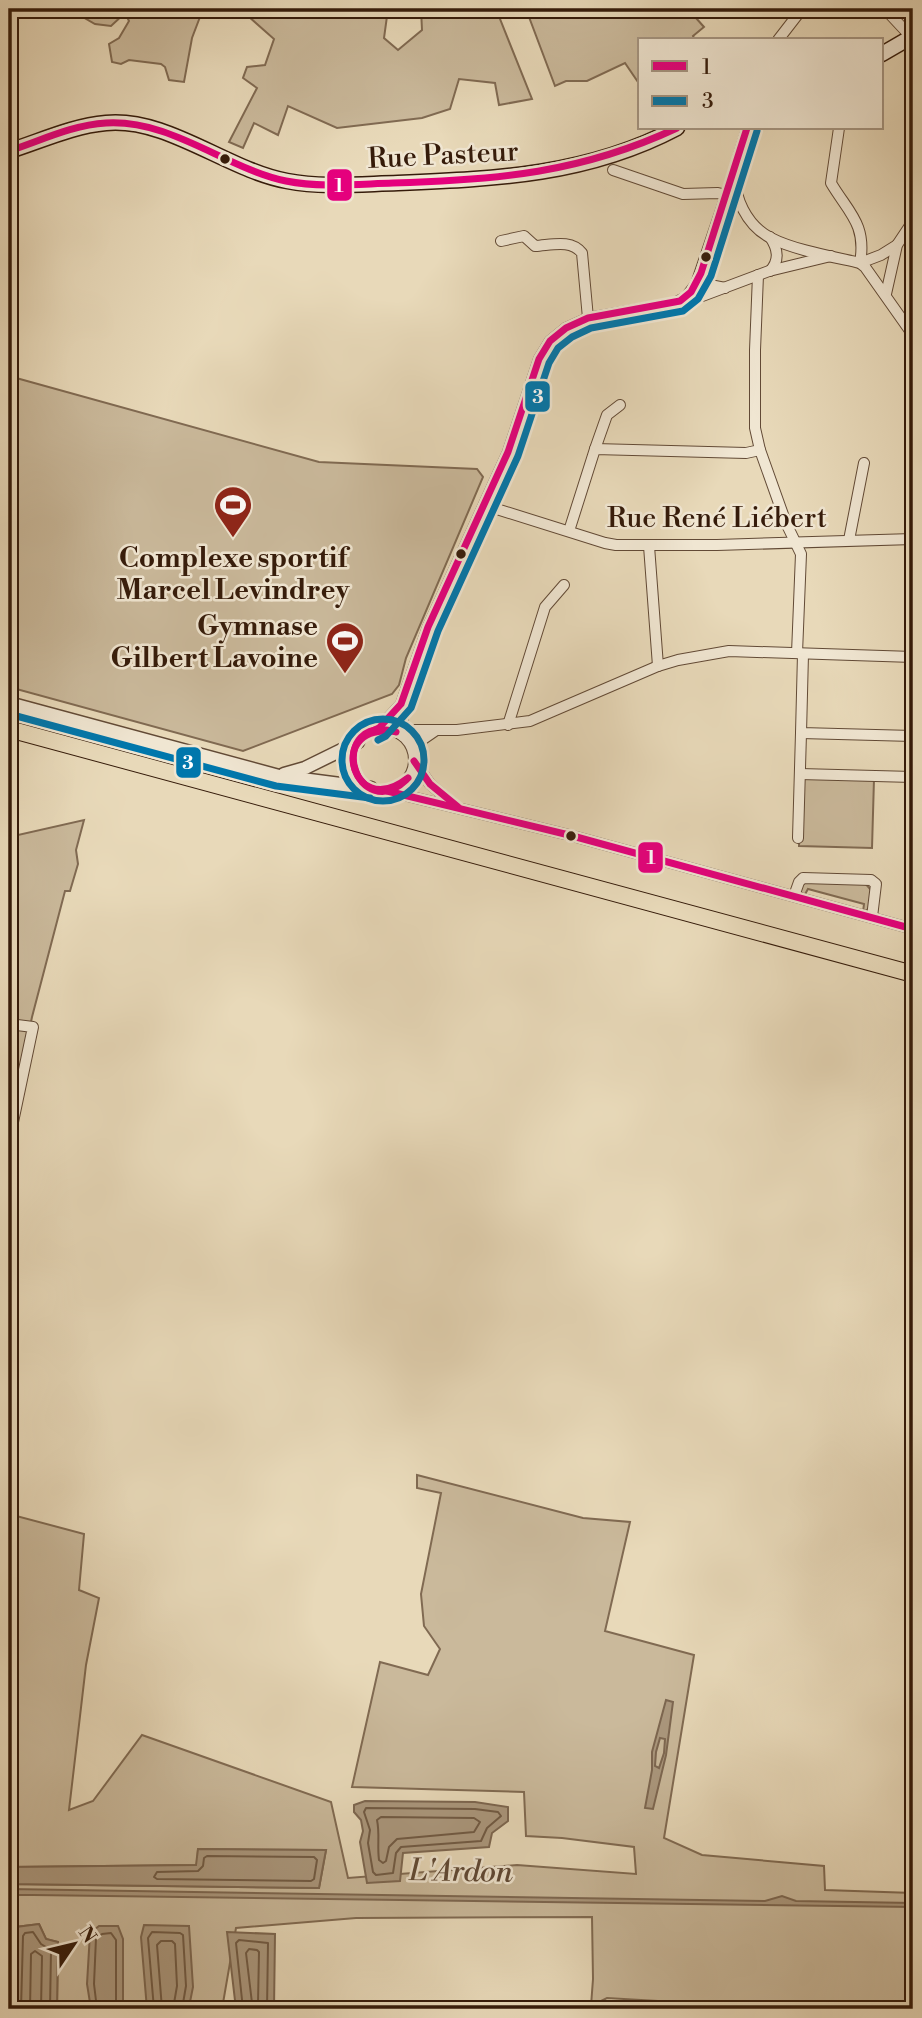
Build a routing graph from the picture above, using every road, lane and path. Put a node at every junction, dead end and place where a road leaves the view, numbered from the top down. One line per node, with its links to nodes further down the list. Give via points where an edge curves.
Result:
1 (802, 9): 3 (street)
2 (885, 9): 4 (street)
3 (780, 38)
4 (913, 38): 5 (main road)
5 (884, 53)
6 (673, 130): 9 (main road, Rue Pasteur, via 632,150 546,172 476,180 327,185 261,176 136,124 80,127)
7 (747, 130): 10 (street)
8 (839, 130): 20 (street, via 831,183 854,215)
9 (9, 151)
10 (736, 168): 12 (street); 13 (street)
11 (613, 170): 12 (street, via 683,194)
12 (725, 194): 13 (street); 19 (street)
13 (738, 198): 15 (street, via 746,215)
14 (913, 221): 17 (street)
15 (770, 237): 18 (street); 21 (street, via 777,256)
16 (501, 241): 26 (street, via 524,236 535,246 577,246 582,253)
17 (897, 245): 20 (street); 24 (street)
18 (831, 256): 20 (street); 21 (street)
19 (705, 261): 23 (street, via 706,281); 25 (street, via 691,292)
20 (860, 263): 24 (street)
21 (769, 271): 22 (street)
22 (758, 275): 23 (street); 30 (street, via 755,428)
23 (725, 288): 25 (street, via 696,300)
24 (886, 295): 27 (street)
25 (669, 304): 26 (street)
26 (588, 318): 32 (street, via 566,328 544,350)
27 (913, 335)
28 (620, 405): 29 (street, via 607,415)
29 (595, 449): 30 (street); 33 (street)
30 (761, 450): 36 (street)
31 (863, 463): 35 (street)
32 (484, 505): 33 (street, Rue René Liébert); 42 (street, via 428,627)
33 (569, 531): 37 (street, Rue René Liébert, via 605,543)
34 (913, 539): 35 (street, Rue René Liébert)
35 (849, 540): 36 (street, Rue René Liébert)
36 (796, 543): 37 (street, Rue René Liébert); 39 (street, via 802,566)
37 (649, 545): 41 (street)
38 (564, 585): 45 (street, via 545,607)
39 (800, 653): 40 (street); 41 (street, via 729,651); 49 (street)
40 (913, 657)
41 (659, 666): 45 (street, via 530,721)
42 (407, 690): 44 (street); 48 (street, via 394,713)
43 (9, 704): 55 (street)
44 (406, 709): 47 (street, via 418,727); 50 (street)
45 (508, 725): 47 (street)
46 (9, 729): 64 (main road)
47 (437, 730): 50 (street); 53 (street, via 419,742)
48 (373, 731): 50 (street, via 387,729); 52 (street)
49 (801, 733): 51 (street); 54 (street)
50 (402, 735): 53 (street)
51 (913, 737)
52 (358, 742): 55 (street); 57 (street, via 353,768)
53 (414, 758): 58 (street, via 409,777); 59 (street, via 430,784)
54 (800, 774): 56 (street); 60 (street)
55 (279, 776): 57 (street)
56 (913, 777)
57 (371, 788): 58 (street)
58 (387, 790): 59 (street)
59 (457, 807): 61 (street)
60 (798, 838)
61 (794, 895): 62 (street); 62 (street, via 803,878 871,880 876,884)
62 (872, 917): 63 (street)
63 (913, 929)
64 (913, 974)
65 (9, 1024): 66 (street, via 33,1027)
66 (9, 1141)

